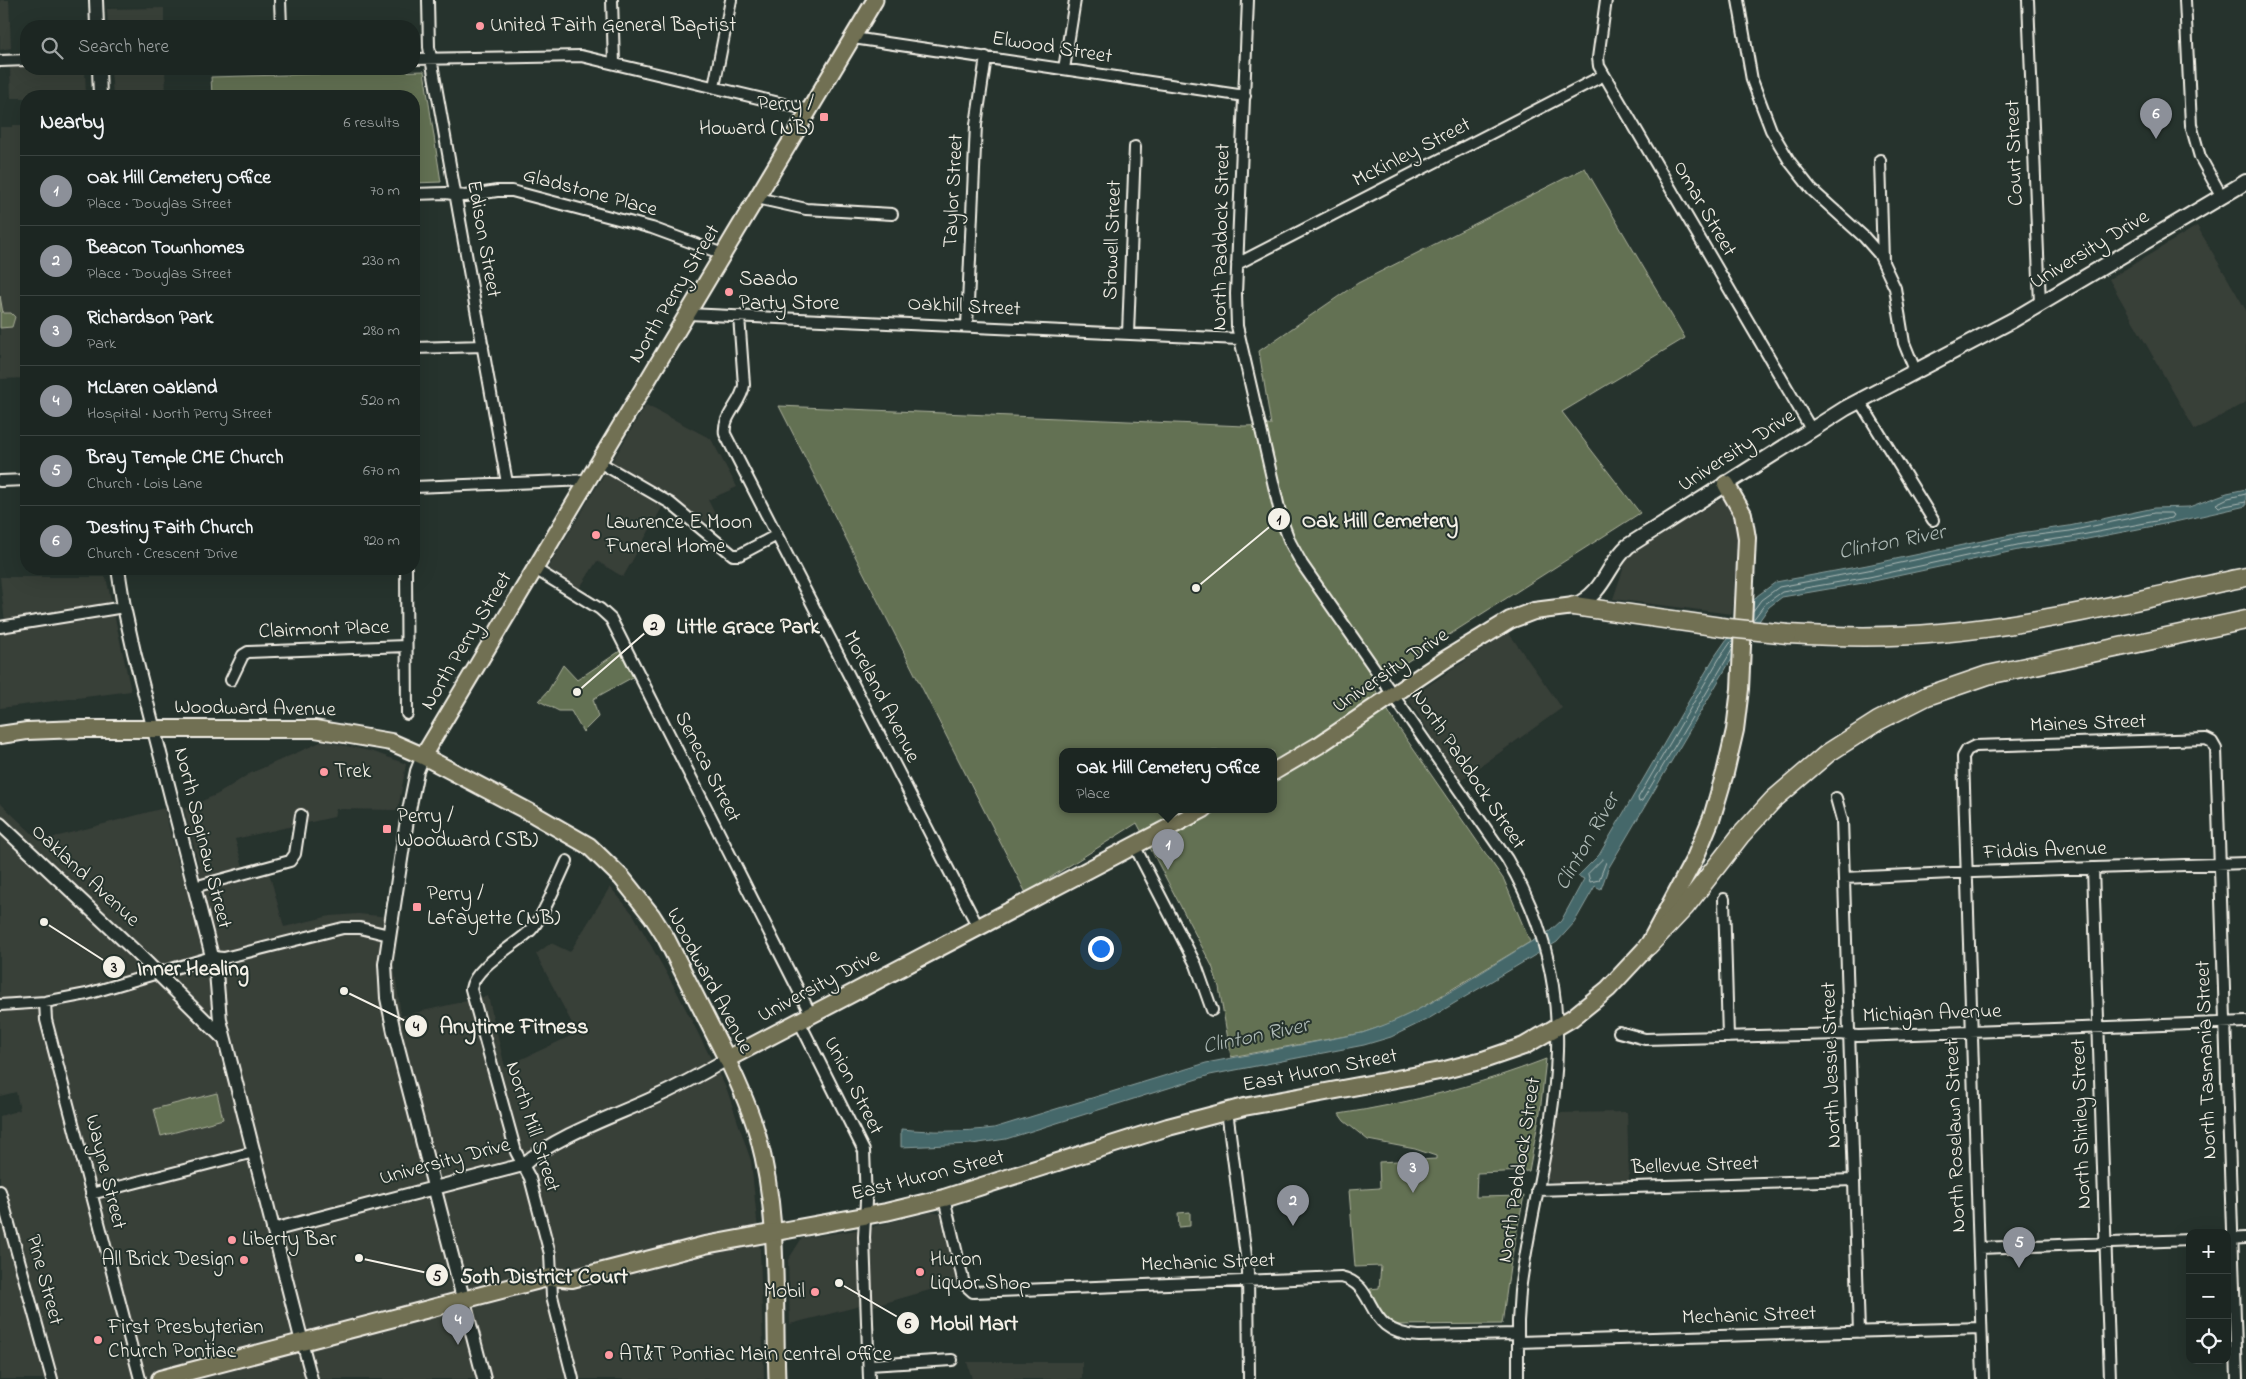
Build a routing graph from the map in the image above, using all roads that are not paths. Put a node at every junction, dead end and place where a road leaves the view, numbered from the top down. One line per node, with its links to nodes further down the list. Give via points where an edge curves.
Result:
1 (96, 0): 13 (street)
2 (280, 0): 14 (street)
3 (428, 0): 17 (street, Edison Street)
4 (612, 0): 21 (street)
5 (731, 0): 25 (street)
6 (875, 0): 15 (main road, North Perry Street)
7 (1075, 0): 22 (street)
8 (1248, 0): 27 (street, North Paddock Street)
9 (1606, 0): 24 (street, Omar Street, via 1598,61)
10 (1738, 0): 38 (street, via 1752,80 1771,130 1812,190 1869,241)
11 (2028, 0): 40 (street, Court Street)
12 (2185, 0): 34 (street, via 2191,125 2200,157)
13 (97, 20)
14 (280, 20)
15 (853, 38): 16 (street, Elwood Street); 28 (main road, North Perry Street)
16 (986, 57): 22 (street, Elwood Street); 43 (street, Taylor Street, via 976,125)
17 (431, 58): 18 (street); 21 (street, via 566,55); 33 (street, Edison Street)
18 (420, 59)
19 (20, 60): 20 (street)
20 (0, 61)
21 (614, 63): 25 (street)
22 (1064, 69): 27 (street, Elwood Street)
23 (99, 75): 26 (street)
24 (1604, 75): 39 (street, McKinley Street); 50 (street, Omar Street)
25 (714, 87): 28 (street)
26 (100, 90)
27 (1245, 96): 39 (street, North Paddock Street)
28 (809, 110): 35 (main road, North Perry Street)
29 (1135, 147): 44 (street, Stowell Street)
30 (1880, 160): 38 (street)
31 (2246, 182): 34 (main road, University Drive)
32 (420, 194): 33 (street, Gladstone Place)
33 (456, 194): 37 (street, Gladstone Place, via 516,192 652,228); 46 (street, Edison Street)
34 (2222, 196): 40 (main road, University Drive)
35 (757, 198): 36 (street, via 806,209); 37 (main road, North Perry Street)
36 (892, 214)
37 (723, 254): 41 (main road, North Perry Street)
38 (1884, 262): 48 (street, via 1895,288 1904,343)
39 (1237, 264): 45 (street, North Paddock Street)
40 (2040, 304): 48 (main road, University Drive)
41 (688, 314): 42 (street, Oakhill Street); 51 (main road, North Perry Street)
42 (739, 316): 43 (street, Oakhill Street); 59 (street, Moreland Avenue, via 744,385 725,431)
43 (967, 326): 44 (street, Oakhill Street)
44 (1128, 334): 45 (street, Oakhill Street)
45 (1238, 339): 70 (street, North Paddock Street, via 1289,539 1308,572)
46 (483, 346): 47 (street); 55 (street, Edison Street)
47 (420, 348)
48 (1915, 370): 49 (main road, University Drive)
49 (1860, 400): 50 (main road, University Drive); 58 (street)
50 (1811, 429): 56 (main road, University Drive)
51 (599, 462): 54 (main road, North Perry Street); 59 (street, via 668,502 733,555)
52 (0, 480): 53 (street)
53 (20, 480)
54 (588, 480): 55 (street); 60 (main road, North Perry Street)
55 (507, 483): 57 (street)
56 (1726, 484): 64 (main road, University Drive, via 1633,542 1620,554 1597,591); 95 (highway, East Huron Street, via 1743,514 1747,529 1735,730 1712,817)
57 (420, 487)
58 (1933, 520)
59 (777, 535): 93 (street, Moreland Avenue)
60 (535, 569): 78 (main road, North Perry Street); 101 (street, Seneca Street, via 611,619)
61 (119, 575): 65 (street, North Saginaw Street)
62 (406, 575): 68 (street)
63 (2246, 577): 64 (highway, bridge, via 2027,622 1973,630 1880,636 1788,634)
64 (1574, 606): 70 (highway, University Drive, via 1534,611 1510,620)
65 (124, 607): 67 (street); 73 (street, North Saginaw Street)
66 (2246, 620): 95 (highway, via 1988,675 1928,696 1878,721 1828,753 1773,800 1740,836 1685,907)
67 (0, 627)
68 (406, 646): 69 (street, Clairmont Place, via 248,652 243,655); 71 (street)
69 (231, 680)
70 (1394, 695): 79 (highway, University Drive); 104 (street, North Paddock Street, via 1500,848 1521,886 1547,956)
71 (407, 714)
72 (0, 728): 74 (main road)
73 (154, 728): 74 (highway, Woodward Avenue); 78 (highway, Woodward Avenue, via 316,729 391,742); 91 (street, North Saginaw Street)
74 (27, 731): 75 (highway, Woodward Avenue)
75 (0, 735)
76 (2212, 742): 77 (street, Maines Street, via 2206,739 1975,746); 87 (street, North Tasmania Street, via 2216,748)
77 (1966, 752): 89 (street, North Roselawn Street, via 1962,760)
78 (423, 756): 94 (street, North Perry Street, via 414,785); 111 (highway, Woodward Avenue, via 589,846 622,878 666,938)
79 (1277, 769)
80 (1836, 798): 90 (street, North Jessie Street, via 1842,820)
81 (1196, 813): 84 (highway, University Drive)
82 (301, 815): 91 (street, via 295,854 290,862)
83 (0, 824): 97 (street, Oakland Avenue)
84 (1134, 845): 93 (highway, University Drive); 100 (street, via 1196,965)
85 (568, 861): 114 (street, North Mill Street, via 532,929 483,969 472,984 472,995 516,1152)
86 (2246, 863): 87 (street, Fiddis Avenue)
87 (2220, 864): 88 (street, Fiddis Avenue); 103 (street, North Tasmania Street)
88 (2093, 868): 89 (street, Fiddis Avenue); 105 (street, North Shirley Street)
89 (1966, 872): 90 (street, Fiddis Avenue); 107 (street, North Roselawn Street)
90 (1844, 878): 108 (street, North Jessie Street)
91 (194, 888): 96 (street, North Saginaw Street)
92 (1724, 899): 109 (street)
93 (978, 927): 101 (highway, University Drive)
94 (388, 935): 96 (street, via 360,928 342,928 224,958); 116 (street, North Perry Street, via 385,973 389,1010)
95 (1648, 946): 104 (highway, East Huron Street, via 1608,989)
96 (212, 956): 97 (street); 110 (street, North Saginaw Street)
97 (158, 973): 98 (street, via 108,989); 110 (street, Oakland Avenue, via 210,1023)
98 (45, 1002): 99 (street); 119 (street, Wayne Street, via 46,1020)
99 (0, 1005)
100 (1212, 1010)
101 (805, 1018): 111 (highway, University Drive); 121 (street, Union Street, via 864,1147)
102 (2246, 1022): 103 (street, Michigan Avenue)
103 (2225, 1023): 105 (street, Michigan Avenue); 122 (street, North Tasmania Street)
104 (1557, 1028): 112 (highway, East Huron Street, via 1517,1049 1484,1060); 117 (street, North Paddock Street, via 1553,1096)
105 (2098, 1028): 107 (street, Michigan Avenue); 128 (street, North Shirley Street)
106 (1619, 1032): 109 (street, Michigan Avenue, via 1645,1039)
107 (1971, 1032): 108 (street, Michigan Avenue); 129 (street, North Roselawn Street)
108 (1850, 1035): 109 (street, Michigan Avenue); 115 (street, North Jessie Street)
109 (1728, 1037)
110 (226, 1044): 113 (street, North Saginaw Street)
111 (727, 1058): 114 (street, University Drive, via 666,1093 593,1124 533,1156); 124 (main road, Woodward Avenue, via 747,1102 758,1138)
112 (1228, 1111): 120 (highway, East Huron Street); 132 (street)
113 (254, 1152): 119 (street); 123 (street, North Saginaw Street)
114 (523, 1165): 116 (street, University Drive); 131 (street, North Mill Street, via 530,1178 550,1254)
115 (1854, 1180): 117 (street, Bellevue Street); 135 (street, North Jessie Street)
116 (434, 1188): 123 (street, University Drive); 133 (street, North Perry Street)
117 (1537, 1190): 136 (street, North Paddock Street, via 1522,1274)
118 (0, 1191): 140 (street, Pine Street)
119 (91, 1194): 141 (street, Wayne Street)
120 (944, 1198): 121 (highway, East Huron Street); 132 (street, Mechanic Street, via 964,1284 973,1292)
121 (865, 1216): 124 (highway, East Huron Street); 139 (street, Union Street)
122 (2230, 1229)
123 (273, 1230): 137 (street, North Saginaw Street)
124 (773, 1232): 131 (highway, East Huron Street, via 705,1245 572,1279); 146 (main road, Woodward Avenue)
125 (2246, 1238): 126 (street)
126 (2231, 1239)
127 (2186, 1240): 128 (street)
128 (2105, 1243): 129 (street); 151 (street, North Shirley Street)
129 (1979, 1248): 134 (street, North Roselawn Street)
130 (2231, 1259): 152 (street, North Tasmania Street)
131 (551, 1278): 133 (highway, East Huron Street); 145 (street, North Mill Street, via 552,1298)
132 (1248, 1280): 136 (street, Mechanic Street, via 1336,1277 1352,1280 1362,1288 1382,1323 1396,1332 1411,1336); 148 (street)
133 (463, 1300): 137 (highway, East Huron Street); 144 (street, North Perry Street)
134 (1981, 1328): 135 (street, Mechanic Street); 150 (street, North Roselawn Street)
135 (1859, 1332): 136 (street, Mechanic Street)
136 (1518, 1338): 149 (street, North Paddock Street)
137 (302, 1342): 142 (highway, East Huron Street); 143 (street, North Saginaw Street)
138 (952, 1360): 139 (street)
139 (869, 1365): 147 (street, Union Street)
140 (52, 1379)
141 (140, 1379)
142 (160, 1379)
143 (312, 1379)
144 (484, 1379)
145 (573, 1379)
146 (777, 1379)
147 (870, 1379)
148 (1249, 1379)
149 (1518, 1379)
150 (1983, 1379)
151 (2110, 1379)
152 (2237, 1379)

